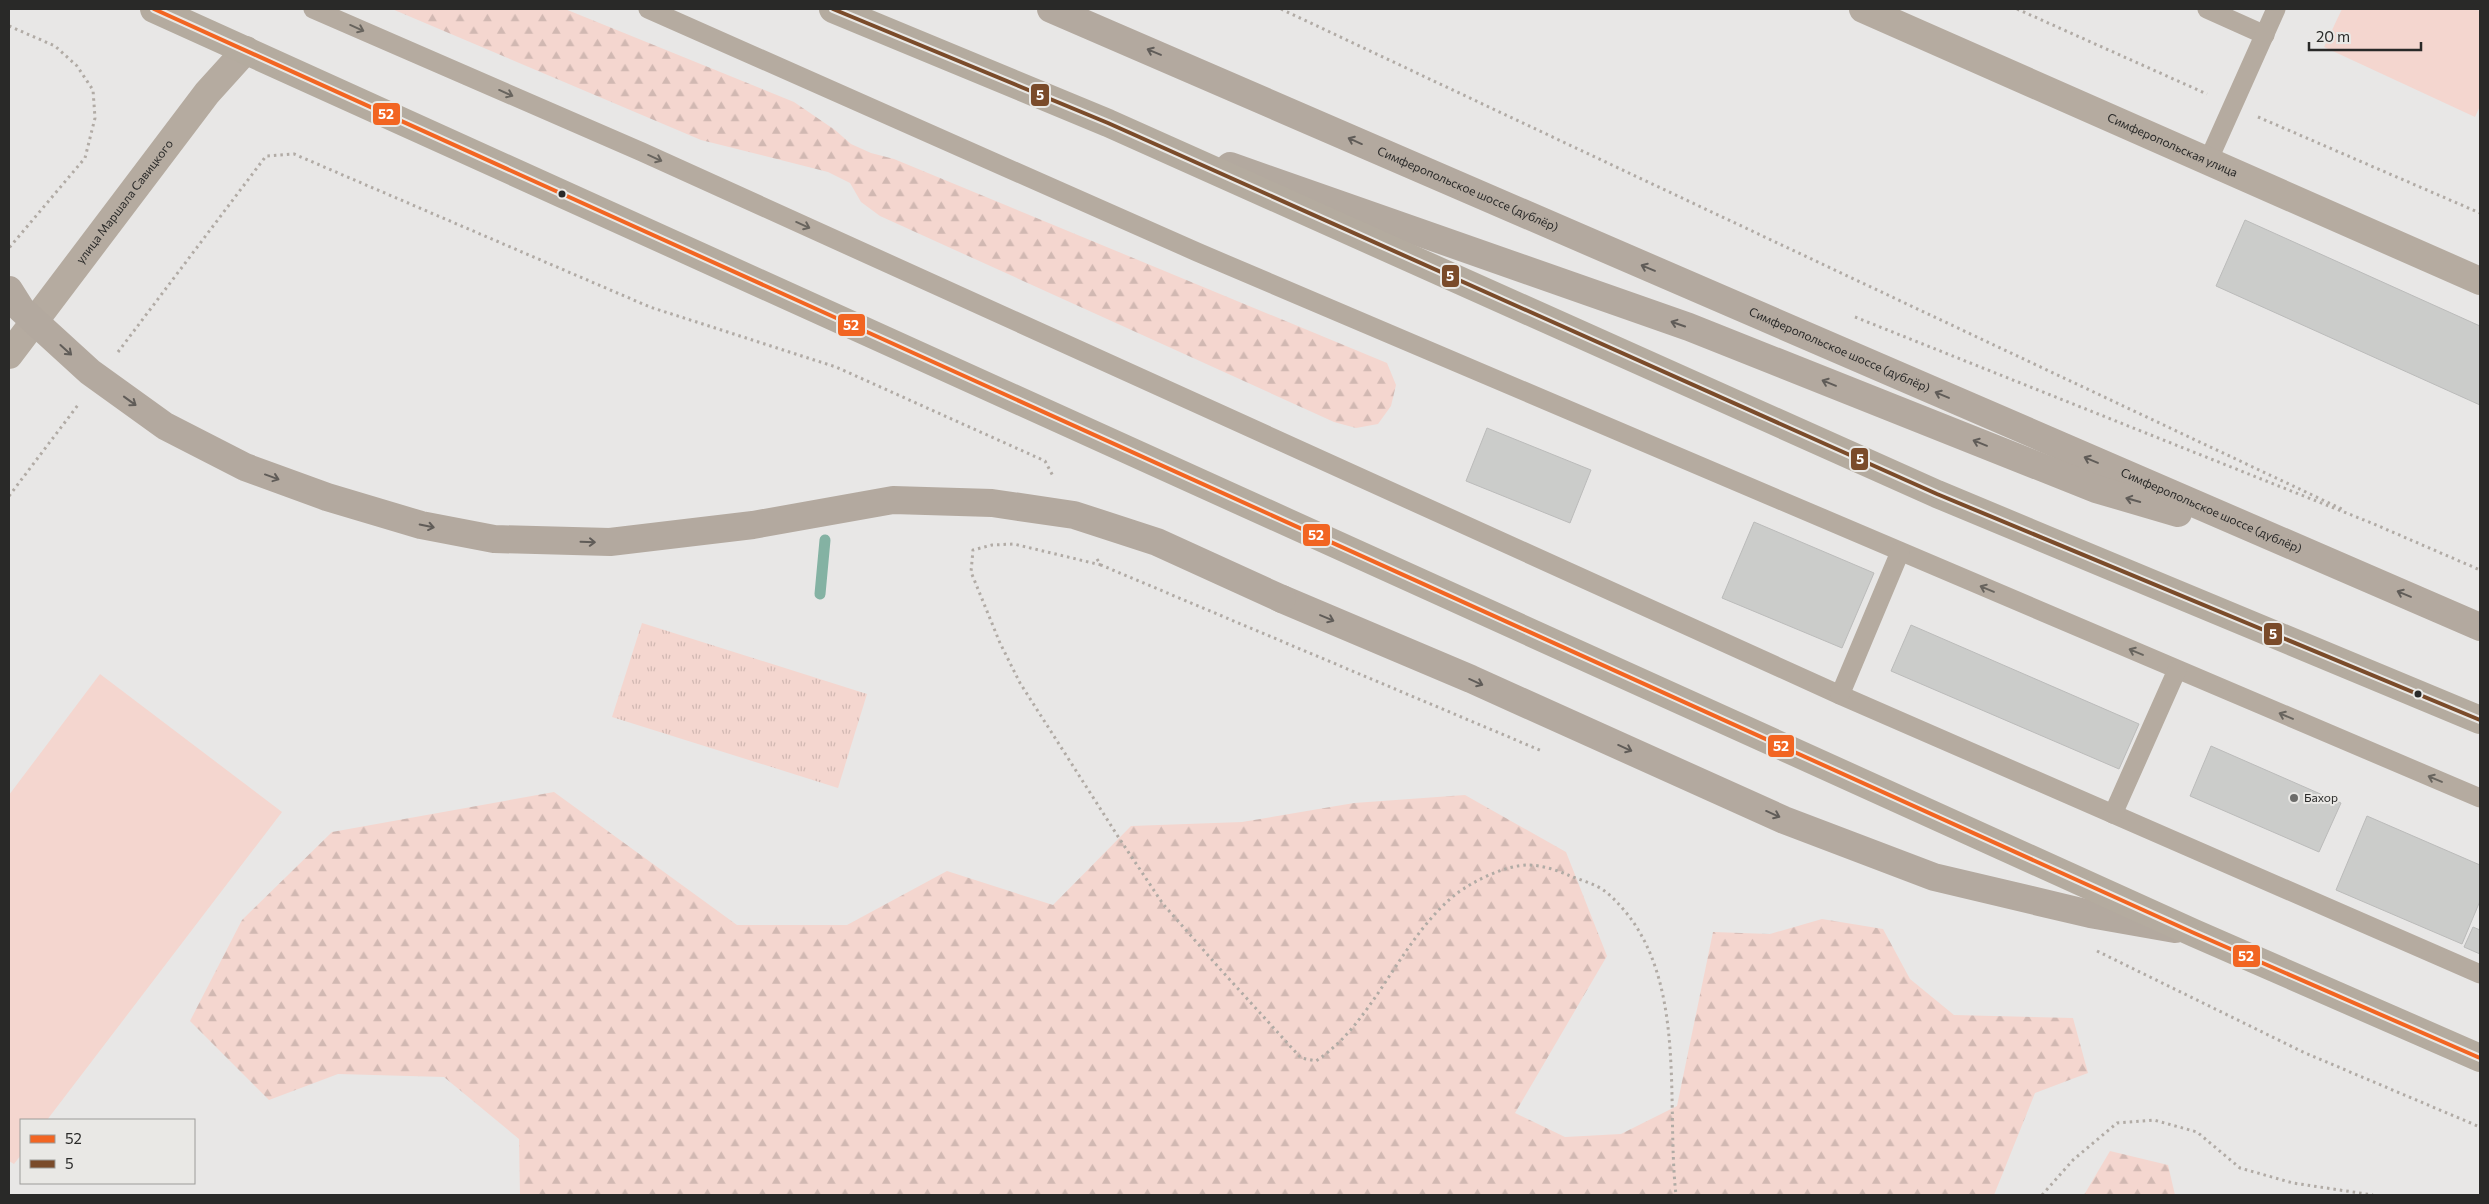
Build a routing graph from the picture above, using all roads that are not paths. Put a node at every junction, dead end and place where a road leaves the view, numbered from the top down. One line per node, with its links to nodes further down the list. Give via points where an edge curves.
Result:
1 (154, 9): 10 (main road)
2 (313, 9): 22 (lane, one-way to 22, via 642,152)
3 (648, 9): 17 (lane, via 1206,256)
4 (833, 9): 11 (main road)
5 (1051, 9): 16 (main road, Симферопольское шоссе (дублёр), one-way to 5)
6 (1863, 9): 12 (street, Симферопольская улица)
7 (2207, 9): 9 (lane)
8 (2276, 9): 9 (lane)
9 (2265, 35): 12 (lane)
10 (246, 50): 15 (street, улица Маршала Савицкого, via 207,93); 26 (main road)
11 (1108, 123): 16 (main road, one-way to 11, via 2096,489 1689,327); 23 (main road, via 1937,494)
12 (2208, 161): 13 (street, Симферопольская улица)
13 (2480, 281)
14 (9, 290): 26 (main road, one-way to 26, bridge, via 21,309 90,372 165,426 245,467 327,497 421,525 494,539 610,542 753,525 893,500 992,504 1074,515 1157,542 1784,820 1934,877 2090,914)
15 (9, 355)
16 (2297, 548): 18 (main road, Симферопольское шоссе (дублёр), one-way to 16)
17 (1900, 552): 21 (lane, one-way to 17); 22 (lane)
18 (2449, 614): 19 (main road, Симферопольское шоссе (дублёр)); 20 (main road)
19 (2480, 627)
20 (2480, 638)
21 (2177, 670): 24 (lane, one-way to 21); 25 (lane)
22 (1840, 695): 25 (lane)
23 (2480, 720)
24 (2480, 798)
25 (2114, 814): 27 (lane)
26 (2194, 933): 28 (main road)
27 (2480, 974)
28 (2480, 1058)

